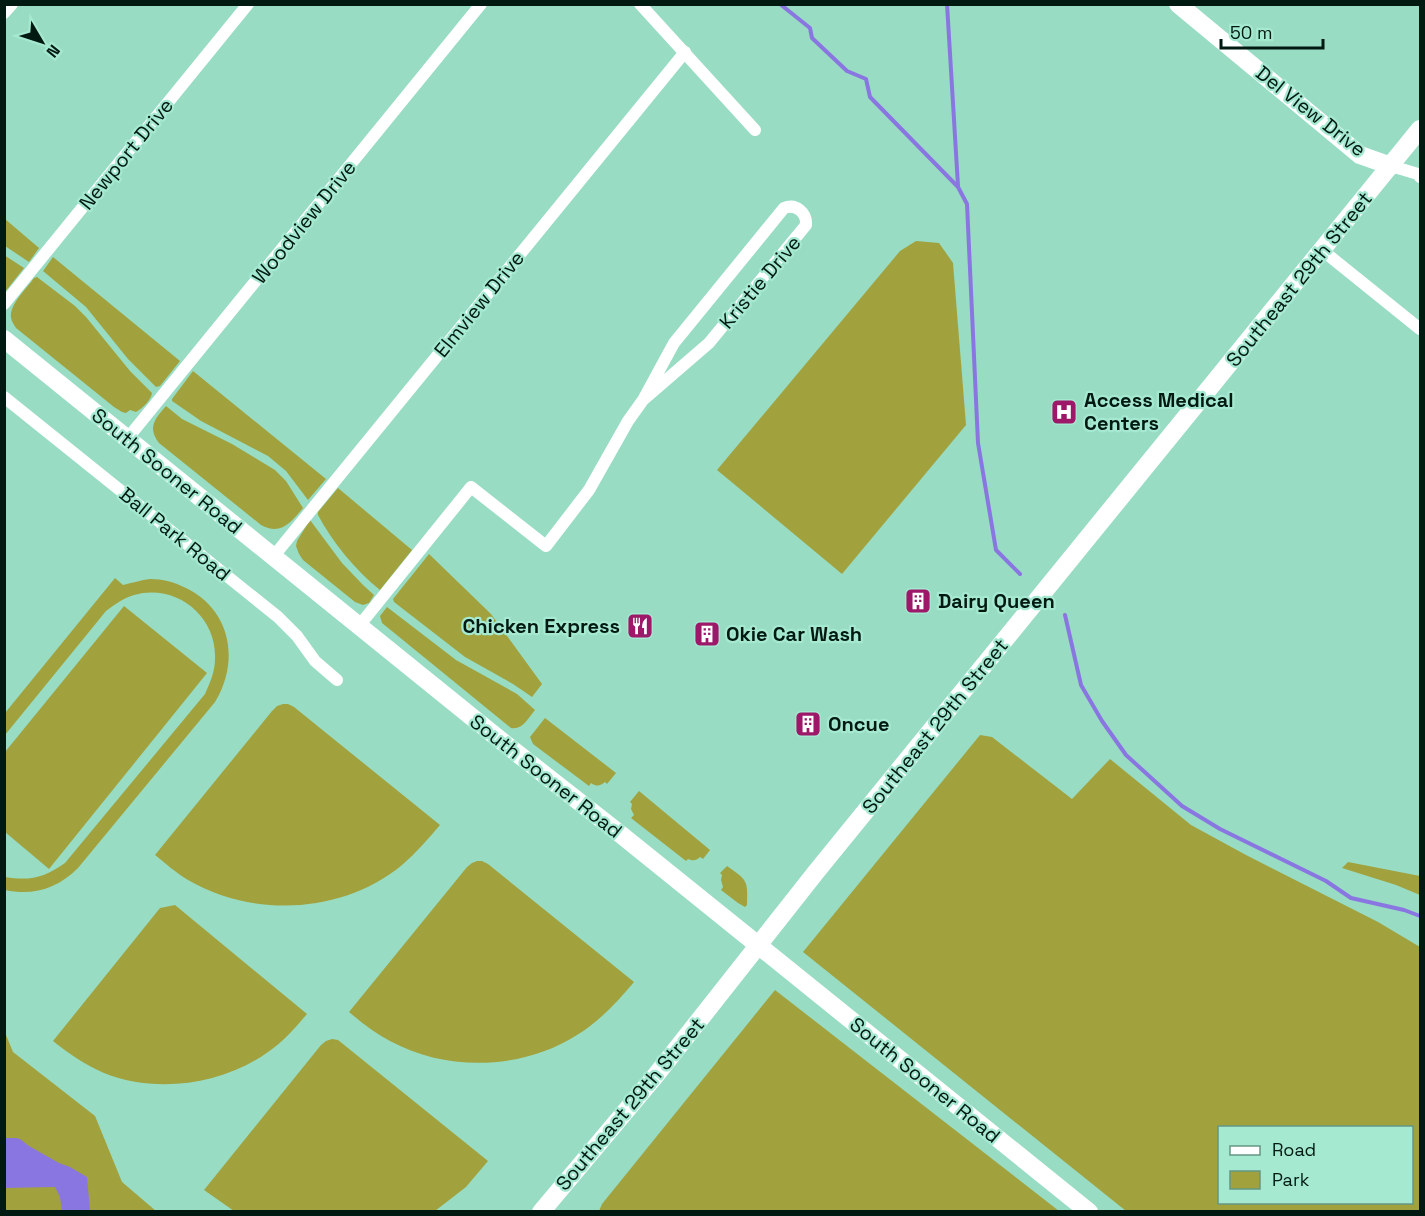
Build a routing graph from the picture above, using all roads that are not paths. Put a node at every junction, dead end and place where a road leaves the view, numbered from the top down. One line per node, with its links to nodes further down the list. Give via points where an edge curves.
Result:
1 (12, 4): 6 (street)
2 (248, 4): 13 (street, Newport Drive)
3 (481, 4): 18 (street, Woodview Drive)
4 (640, 4): 7 (street)
5 (1179, 4): 10 (main road, Del View Drive, via 1360,155)
6 (4, 14)
7 (685, 52): 9 (street); 19 (street, Elmview Drive)
8 (1420, 129): 10 (main road, Southeast 29th Street)
9 (755, 130)
10 (1391, 166): 11 (street); 12 (main road, Southeast 29th Street)
11 (1420, 177)
12 (1322, 250): 14 (street); 22 (main road, Southeast 29th Street)
13 (4, 304)
14 (1420, 329)
15 (4, 339): 18 (main road, South Sooner Road)
16 (4, 397): 21 (street, Ball Park Road, via 278,617 315,661)
17 (643, 400): 17 (street, Kristie Drive, via 674,343 784,208 795,207 804,214 806,225 709,343); 20 (street, Kristie Drive, via 589,490 546,546 471,487)
18 (127, 439): 19 (main road, South Sooner Road)
19 (273, 556): 20 (main road, South Sooner Road)
20 (359, 626): 22 (main road, South Sooner Road)
21 (337, 680)
22 (758, 946): 23 (main road, Southeast 29th Street); 24 (main road, South Sooner Road)
23 (541, 1212)
24 (1089, 1212)

